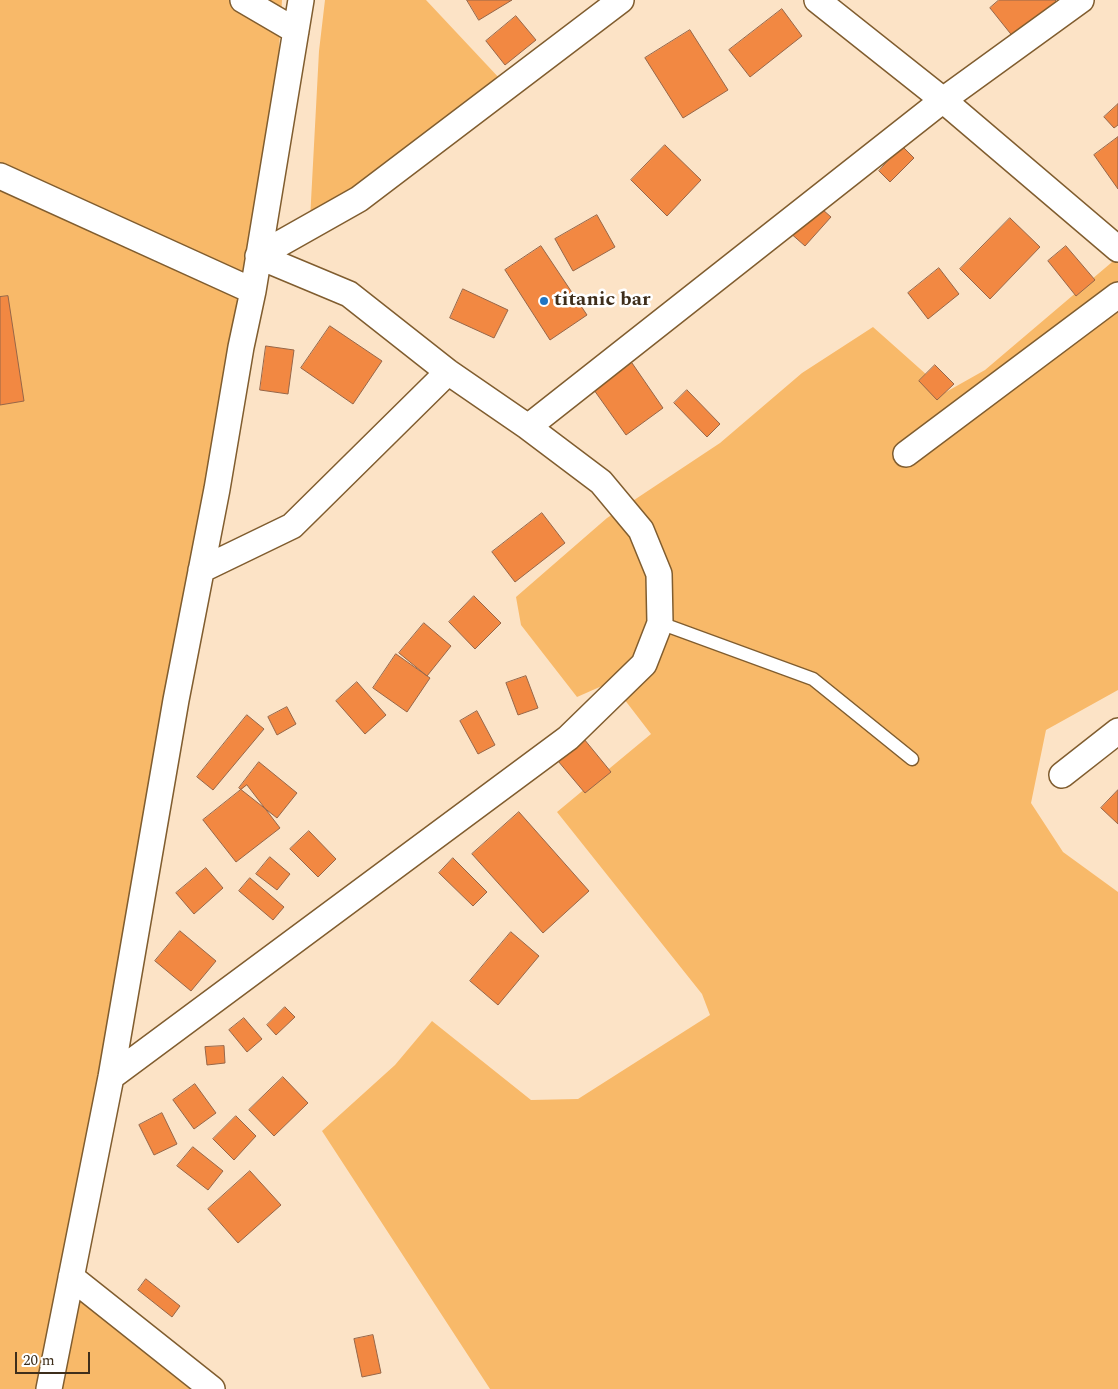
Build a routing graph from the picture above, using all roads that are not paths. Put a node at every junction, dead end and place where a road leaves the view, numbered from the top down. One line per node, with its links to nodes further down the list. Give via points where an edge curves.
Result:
1 (242, 0): 6 (street)
2 (301, 0): 6 (street)
3 (621, 0): 10 (street, via 359,200)
4 (817, 0): 7 (street)
5 (1081, 0): 7 (street)
6 (296, 31): 10 (street)
7 (943, 100): 9 (street); 14 (street)
8 (0, 176): 11 (street)
9 (1118, 249)
10 (258, 256): 11 (street); 13 (street, via 349,294)
11 (254, 291): 16 (street)
12 (1118, 295): 15 (street)
13 (448, 372): 14 (street); 16 (street, via 292,526)
14 (528, 427): 17 (street, via 601,482 641,530 658,574)
15 (906, 454)
16 (201, 570): 21 (street)
17 (660, 624): 19 (lane, via 813,679); 21 (street, via 644,664 568,738)
18 (1118, 731): 20 (street)
19 (912, 759)
20 (1062, 776)
21 (111, 1076): 22 (street)
22 (70, 1277): 23 (street); 24 (street)
23 (48, 1389)
24 (212, 1389)

